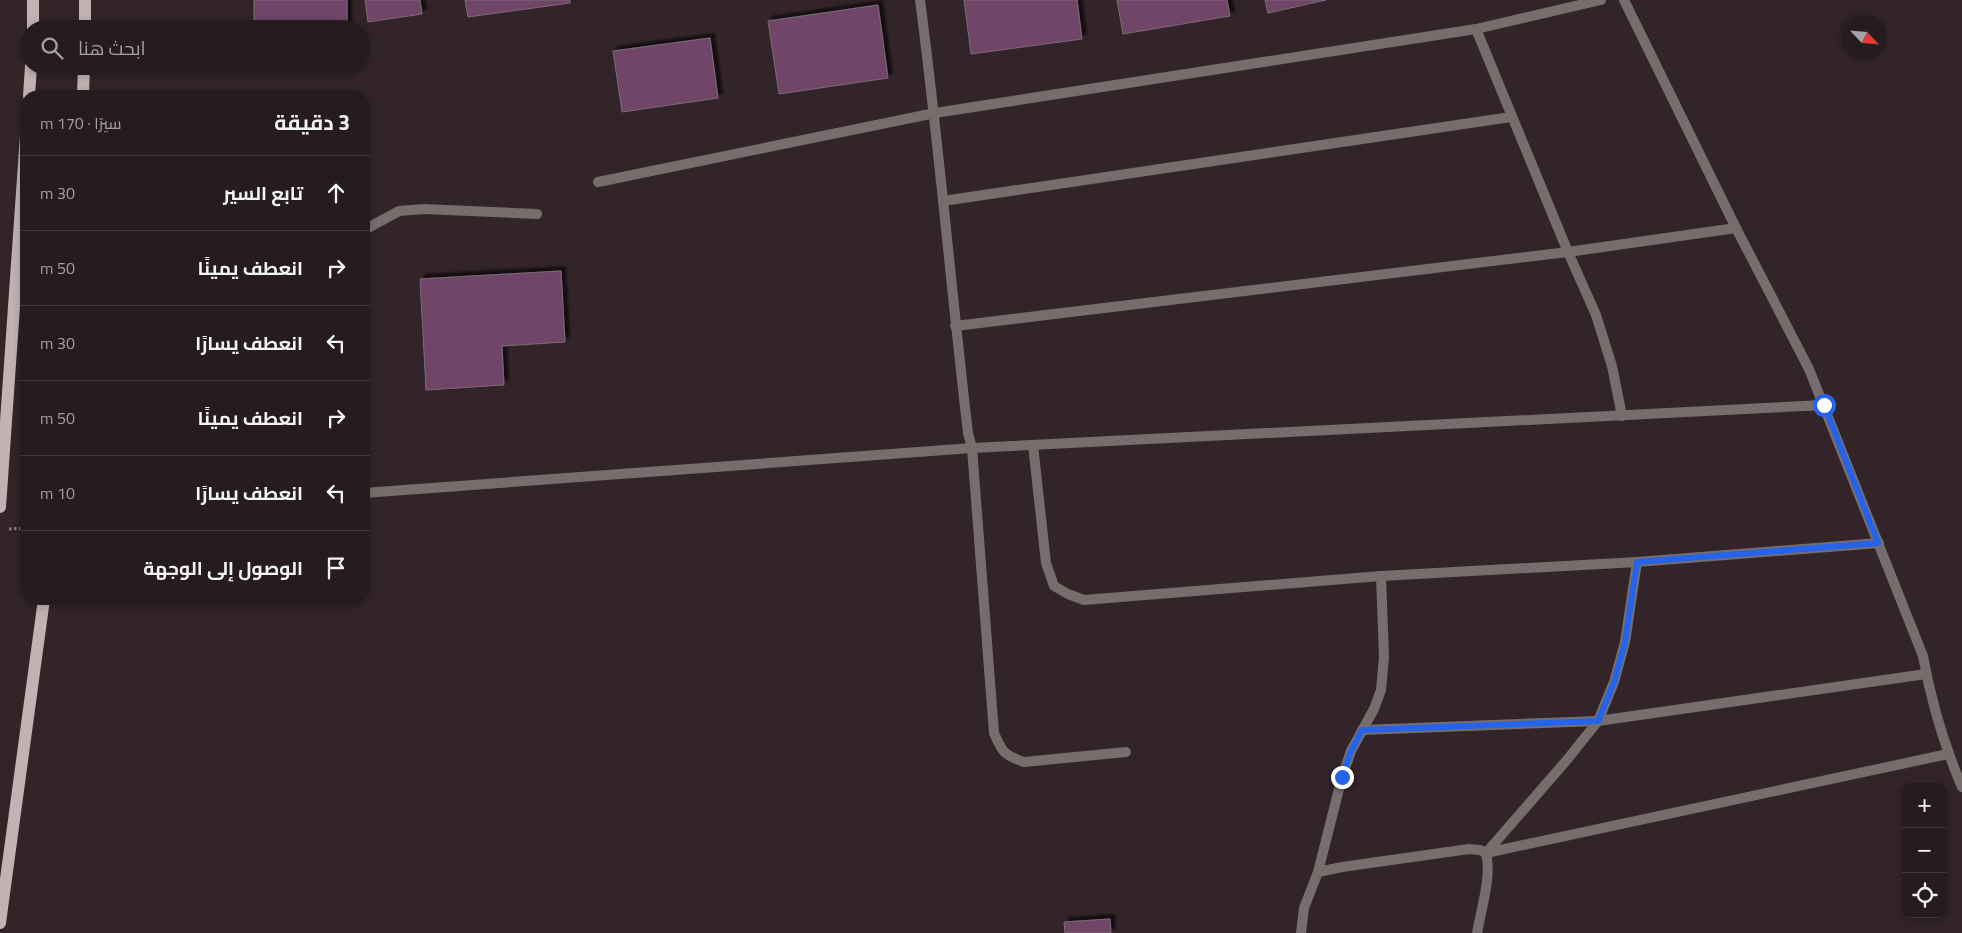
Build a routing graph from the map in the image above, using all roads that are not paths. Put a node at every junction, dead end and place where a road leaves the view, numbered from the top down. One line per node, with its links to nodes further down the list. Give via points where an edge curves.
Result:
1 (32, 0): 6 (main road)
2 (85, 0): 7 (main road)
3 (920, 0): 13 (street)
4 (1601, 0): 8 (street)
5 (1624, 0): 20 (street)
6 (33, 20)
7 (85, 20)
8 (1476, 29): 13 (street); 14 (street)
9 (30, 75): 11 (main road)
10 (84, 75): 12 (main road)
11 (29, 90)
12 (83, 90)
13 (934, 113): 15 (street); 16 (street)
14 (1511, 116): 16 (street); 21 (street)
15 (598, 182)
16 (943, 201): 22 (street)
17 (537, 214): 19 (street, via 424,209 399,211)
18 (20, 220): 28 (main road)
19 (370, 227)
20 (1736, 228): 21 (street); 23 (street, via 1809,369)
21 (1568, 252): 22 (street); 24 (street, via 1596,315 1612,366)
22 (955, 326): 26 (street)
23 (1824, 405): 24 (street); 29 (street)
24 (1622, 416): 25 (street)
25 (1033, 444): 26 (street); 31 (street, via 1046,564 1054,586 1068,594 1084,600)
26 (972, 448): 27 (street); 36 (street, via 994,733 1001,749 1024,762)
27 (370, 493)
28 (0, 508)
29 (1878, 543): 30 (street); 33 (street, via 1923,656)
30 (1637, 562): 31 (street); 34 (street, via 1625,642 1614,682)
31 (1381, 576): 35 (street, via 1384,657 1381,690)
32 (43, 605): 41 (main road)
33 (1926, 674): 34 (street); 37 (street)
34 (1598, 721): 35 (street); 39 (street)
35 (1362, 730): 40 (street, via 1342,777)
36 (1126, 752)
37 (1948, 754): 38 (street); 39 (street)
38 (1962, 787)
39 (1486, 853): 40 (street, via 1469,849); 43 (street, via 1488,872)
40 (1318, 872): 42 (street, via 1304,908)
41 (0, 923)
42 (1301, 933)
43 (1477, 933)

